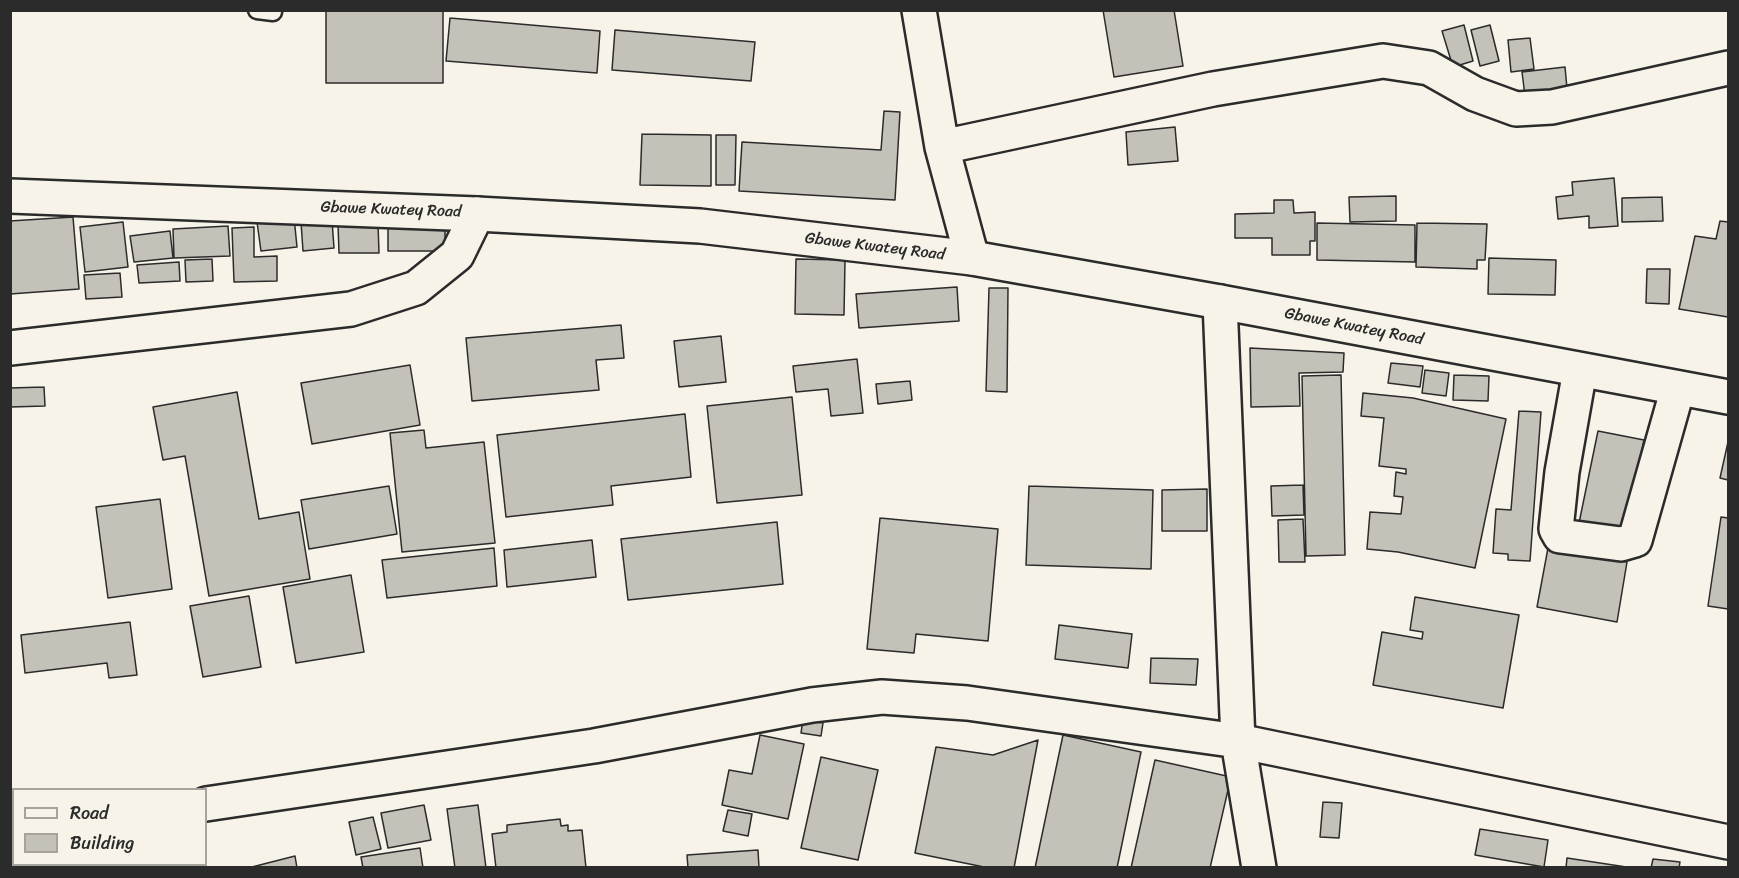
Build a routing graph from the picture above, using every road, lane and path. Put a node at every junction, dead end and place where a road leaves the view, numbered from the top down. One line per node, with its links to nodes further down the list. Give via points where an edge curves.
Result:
1 (919, 10): 3 (street)
2 (1728, 68): 3 (street, via 1552,107 1516,109 1475,94 1429,68 1383,62 1214,89)
3 (942, 147): 6 (street)
4 (10, 196): 5 (street, Gbawe Kwatey Road)
5 (477, 214): 6 (street, Gbawe Kwatey Road, via 700,226); 8 (street, via 457,255 416,288 351,309)
6 (972, 258): 7 (street, Gbawe Kwatey Road)
7 (1220, 302): 9 (street, Gbawe Kwatey Road); 12 (street)
8 (10, 348)
9 (1580, 370): 10 (street, Gbawe Kwatey Road); 10 (street, via 1561,484 1556,529 1560,536 1621,544 1635,540)
10 (1678, 388): 11 (street, Gbawe Kwatey Road)
11 (1728, 397)
12 (1238, 741): 13 (street, via 967,703 882,697 812,705 594,746); 14 (street); 15 (street)
13 (207, 804)
14 (1728, 842)
15 (1259, 867)

